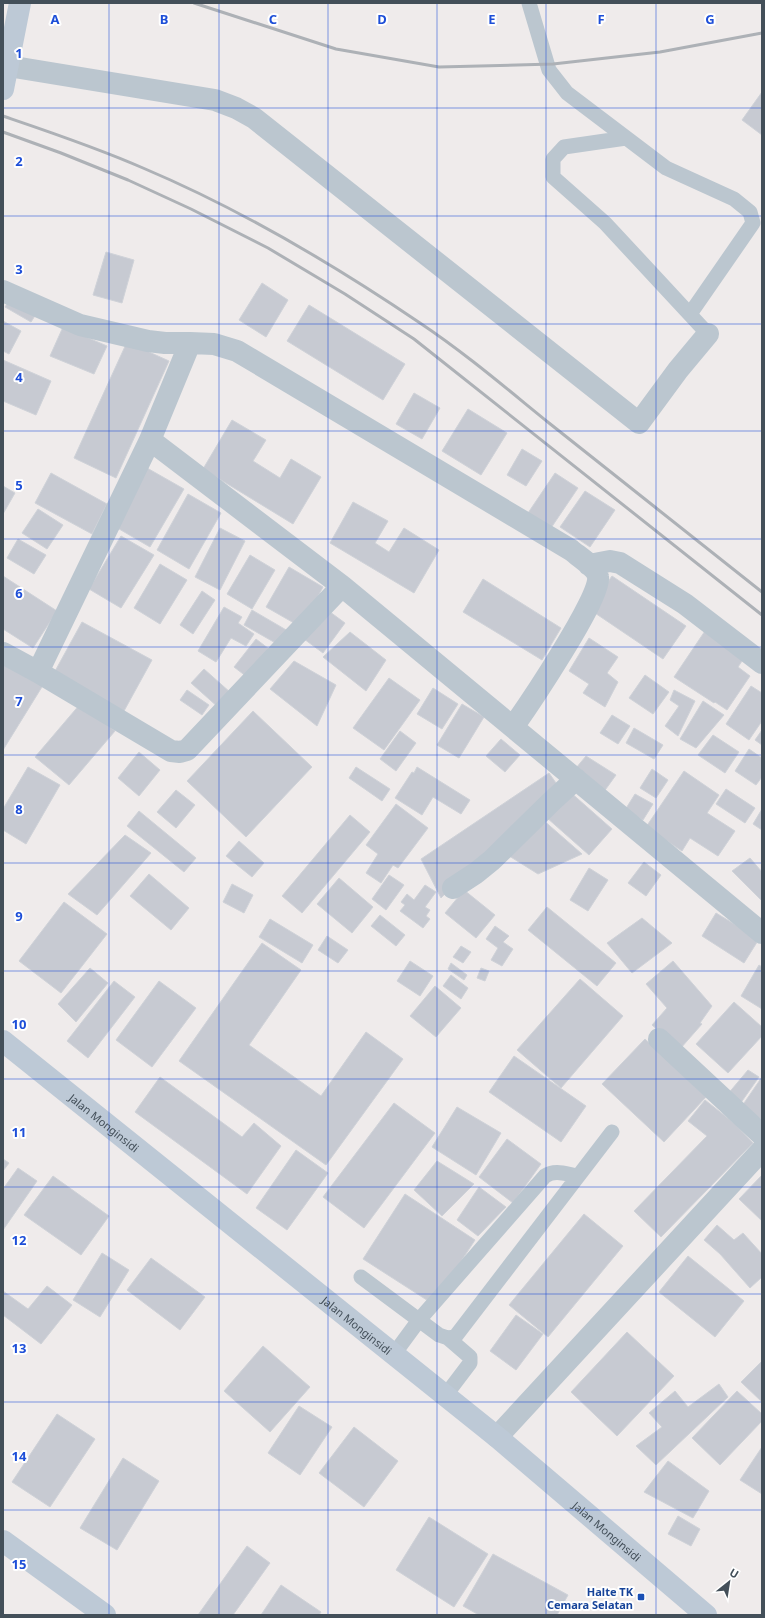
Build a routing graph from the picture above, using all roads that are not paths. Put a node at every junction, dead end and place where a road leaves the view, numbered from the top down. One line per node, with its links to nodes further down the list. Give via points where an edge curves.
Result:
1 (20, 3): 3 (main road)
2 (529, 3): 5 (lane, via 549,70 567,93)
3 (8, 66): 4 (main road); 8 (street, via 215,100 254,118 639,422)
4 (3, 89)
5 (626, 138): 7 (lane, via 666,168 734,199 750,212 753,223); 7 (lane, via 564,147 553,159 553,177 604,223)
6 (3, 291): 9 (street, via 80,325 148,342)
7 (690, 314): 8 (lane)
8 (708, 334)
9 (190, 343): 10 (street); 11 (street, via 214,344 237,351 540,531 571,550)
10 (150, 440): 12 (street); 15 (street)
11 (589, 565): 14 (street, via 610,561 620,563 685,604); 16 (street, via 599,579 589,608)
12 (342, 586): 15 (street, via 187,750 180,752 171,751); 16 (street)
13 (3, 654): 15 (street)
14 (762, 663)
15 (38, 672)
16 (513, 727): 17 (street)
17 (576, 780): 18 (street, via 492,860); 19 (street)
18 (453, 888)
19 (762, 933)
20 (659, 1039): 23 (street)
21 (3, 1041): 29 (main road, Jalan Monginsidi)
22 (612, 1132): 25 (lane)
23 (762, 1135)
24 (762, 1150): 31 (street)
25 (578, 1176): 27 (lane, via 550,1172 544,1176); 28 (lane, via 462,1329 455,1336)
26 (361, 1278): 27 (lane)
27 (420, 1320): 28 (lane, via 439,1335); 29 (lane)
28 (448, 1338): 30 (lane, via 471,1360)
29 (394, 1354): 30 (main road, Jalan Monginsidi)
30 (446, 1396): 31 (main road, Jalan Monginsidi)
31 (497, 1437): 34 (main road, Jalan Monginsidi)
32 (3, 1541): 33 (main road)
33 (105, 1615)
34 (706, 1615)

